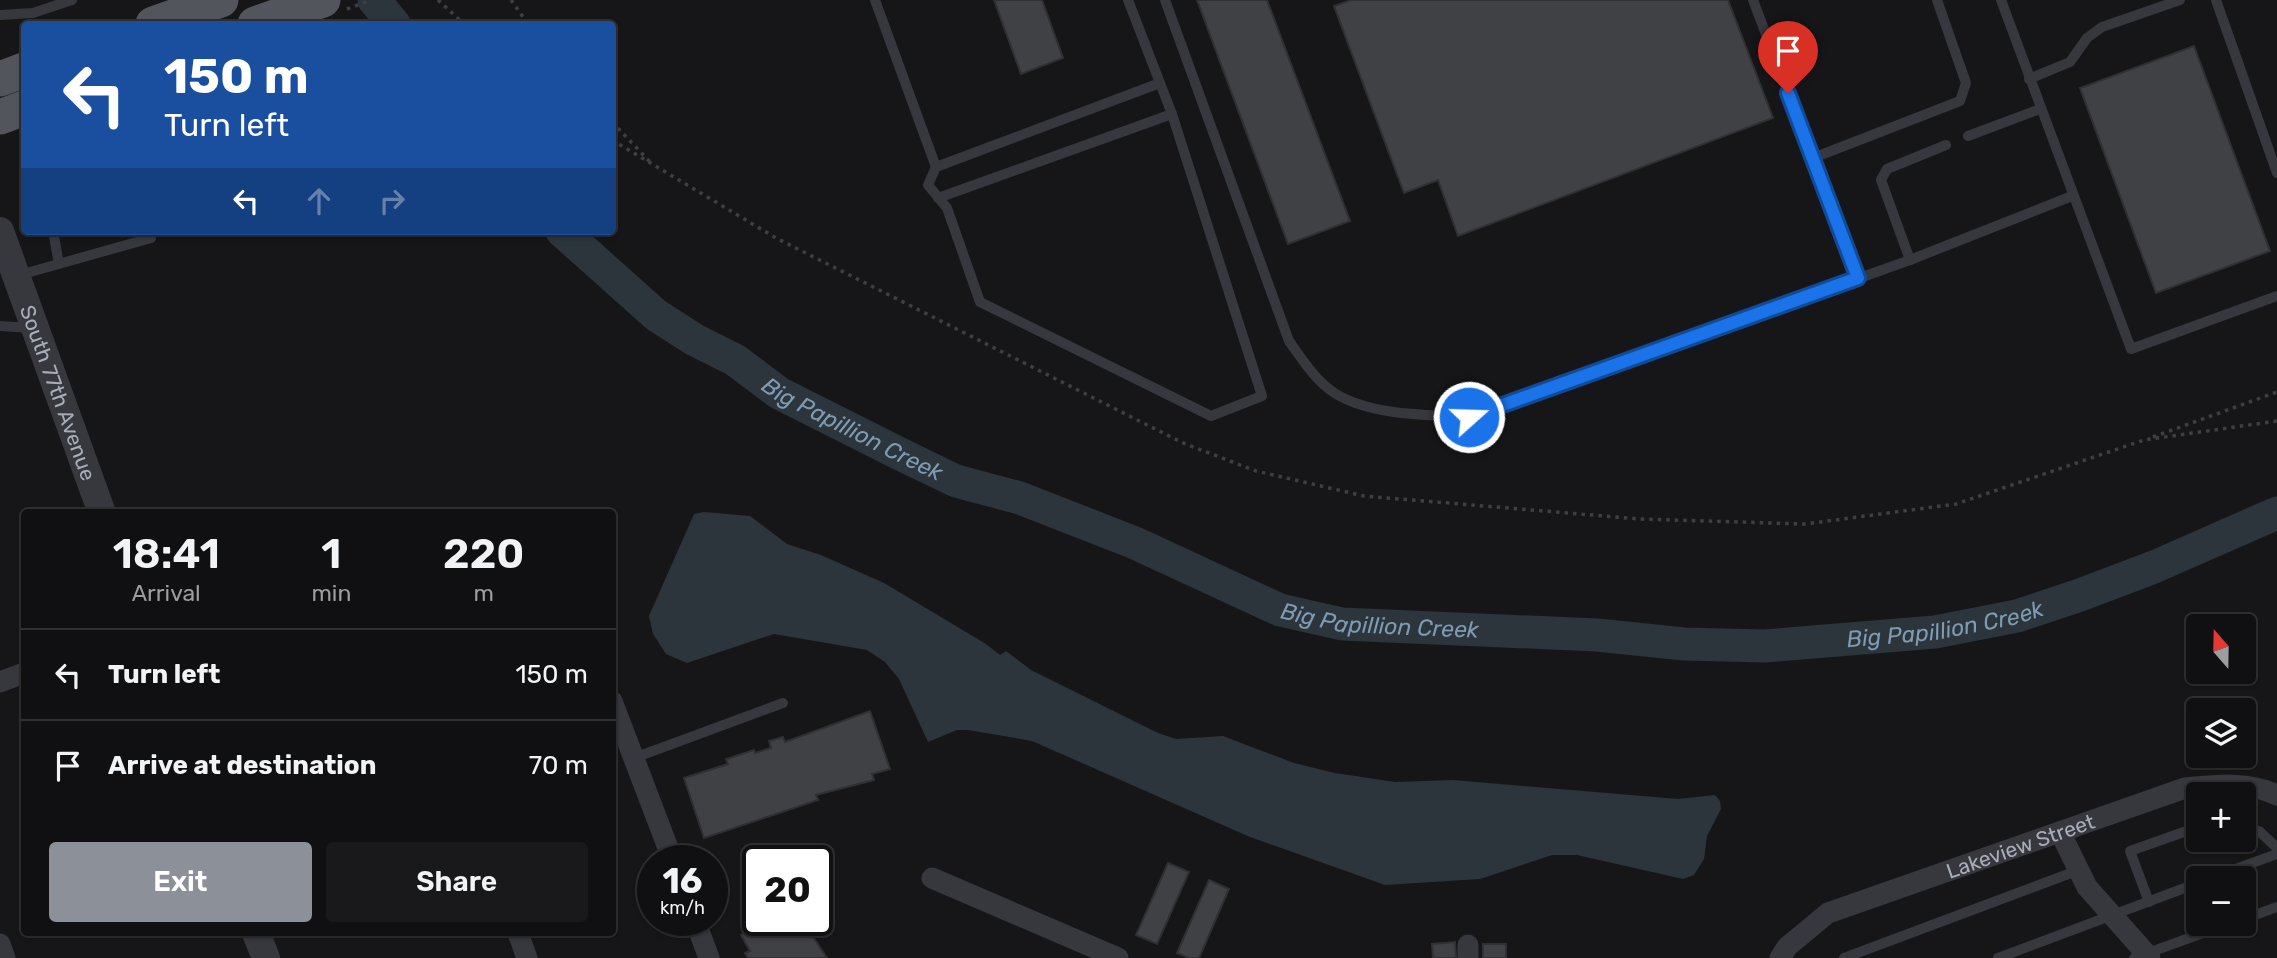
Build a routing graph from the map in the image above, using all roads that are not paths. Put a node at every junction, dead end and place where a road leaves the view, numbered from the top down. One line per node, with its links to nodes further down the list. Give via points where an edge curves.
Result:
1 (72, 0): 12 (lane, via 33,13)
2 (323, 0): 14 (main road)
3 (876, 0): 26 (lane)
4 (1128, 0): 18 (lane)
5 (1164, 0): 35 (lane, via 1289,341 1308,368 1335,393 1368,406 1469,417)
6 (1753, 0): 25 (lane)
7 (1937, 0): 25 (lane, via 1966,83 1960,101)
8 (2001, 0): 17 (lane)
9 (2180, 0): 17 (lane, via 2102,27 2087,38 2070,62)
10 (2216, 0): 27 (lane)
11 (206, 5): 13 (main road)
12 (0, 15)
13 (161, 21)
14 (264, 21)
15 (21, 71): 16 (main road)
16 (0, 79)
17 (2029, 79): 20 (lane)
18 (1160, 83): 21 (lane); 26 (lane)
19 (21, 109): 22 (main road)
20 (2040, 109): 23 (lane); 28 (lane)
21 (1172, 114): 29 (lane); 29 (lane, via 1262,396 1211,416 980,302 947,208)
22 (0, 117)
23 (1968, 136)
24 (1945, 145): 33 (lane, via 1887,169 1881,180)
25 (1812, 158): 35 (lane)
26 (936, 167): 29 (lane, via 928,185)
27 (2277, 173)
28 (2072, 196): 33 (lane); 37 (lane, via 2132,349)
29 (938, 198)
30 (0, 231): 36 (street, South 77th Avenue)
31 (54, 235): 34 (lane)
32 (149, 235): 34 (lane, via 151,238)
33 (1910, 260): 35 (lane)
34 (59, 264): 36 (lane)
35 (1858, 278)
36 (8, 279): 39 (street, South 77th Avenue)
37 (2277, 296)
38 (0, 326): 39 (lane)
39 (35, 328): 40 (street, South 77th Avenue)
40 (101, 509)
41 (21, 674): 42 (street)
42 (0, 682)
43 (783, 703): 45 (lane)
44 (616, 711): 45 (street)
45 (634, 758): 50 (street)
46 (2277, 795): 49 (street, Lakeview Street, via 2224,783 2185,788)
47 (2256, 830): 51 (lane)
48 (2186, 831): 57 (lane, via 2130,851)
49 (2060, 832): 54 (street); 73 (street, Lakeview Street, via 1828,913)
50 (667, 845)
51 (2277, 848)
52 (2277, 854): 53 (lane)
53 (2244, 866)
54 (2079, 870): 60 (street, via 2087,887); 74 (lane)
55 (932, 877): 66 (street)
56 (2186, 888): 57 (lane)
57 (2149, 902): 60 (lane)
58 (2277, 907): 59 (lane)
59 (2256, 915)
60 (2113, 916): 67 (street); 75 (lane)
61 (257, 936): 69 (street)
62 (519, 936): 70 (street)
63 (701, 936): 71 (street)
64 (2196, 936): 67 (lane)
65 (0, 944): 68 (street)
66 (1094, 953): 72 (street)
67 (2143, 956)
68 (5, 958)
69 (266, 958)
70 (527, 958)
71 (709, 958)
72 (1118, 958)
73 (1780, 958)
74 (1844, 958)
75 (1998, 958)

